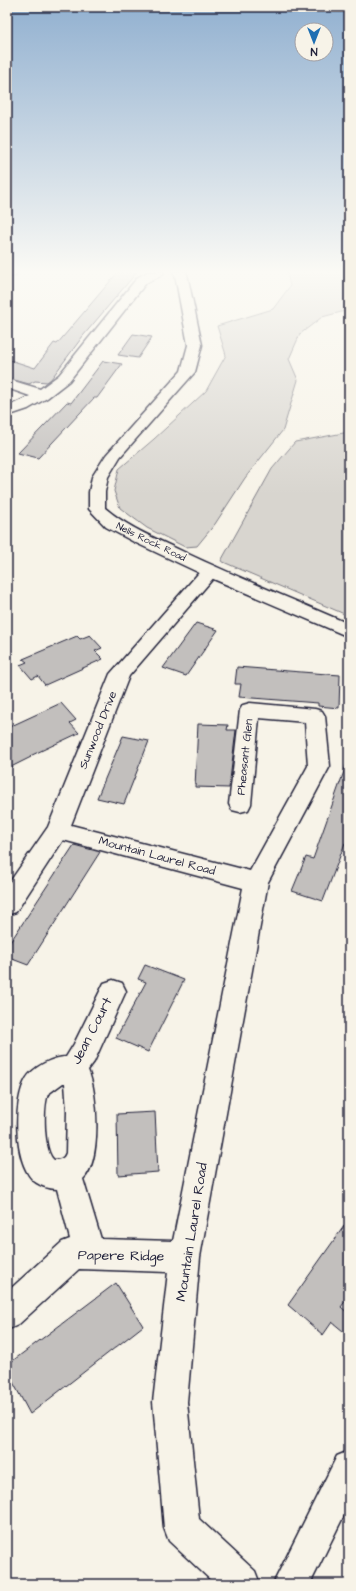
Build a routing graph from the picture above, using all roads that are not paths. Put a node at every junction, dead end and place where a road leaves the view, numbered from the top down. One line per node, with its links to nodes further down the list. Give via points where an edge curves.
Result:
1 (89, 346): 4 (street, via 64,378)
2 (196, 346): 6 (street, Nells Rock Road, via 188,372 114,455 100,477 97,509 112,523)
3 (7, 383): 4 (street)
4 (42, 395): 5 (street)
5 (7, 412)
6 (210, 571): 7 (street, Nells Rock Road); 10 (street, Sunwood Drive, via 120,674)
7 (349, 631)
8 (250, 710): 9 (street, Pheasant Glen); 11 (street, Mountain Laurel Road, via 315,716 319,766)
9 (240, 804)
10 (58, 830): 11 (street, Mountain Laurel Road); 12 (street, Sunwood Drive)
11 (256, 882): 17 (street, Mountain Laurel Road)
12 (7, 904)
13 (113, 991): 14 (street, Jean Court, via 84,1053)
14 (72, 1071): 15 (street, Jean Court, via 78,1079 81,1094 81,1140 78,1161 73,1169); 15 (street, Jean Court, via 60,1070 42,1082 36,1089 32,1109 34,1148 40,1167 49,1175)
15 (66, 1172): 16 (street)
16 (89, 1253): 17 (street, Papere Ridge); 18 (street, Papere Ridge, via 73,1253)
17 (185, 1257): 20 (street, Mountain Laurel Road, via 170,1402 182,1528)
18 (7, 1314)
19 (349, 1468): 21 (street)
20 (242, 1584)
21 (291, 1584)

